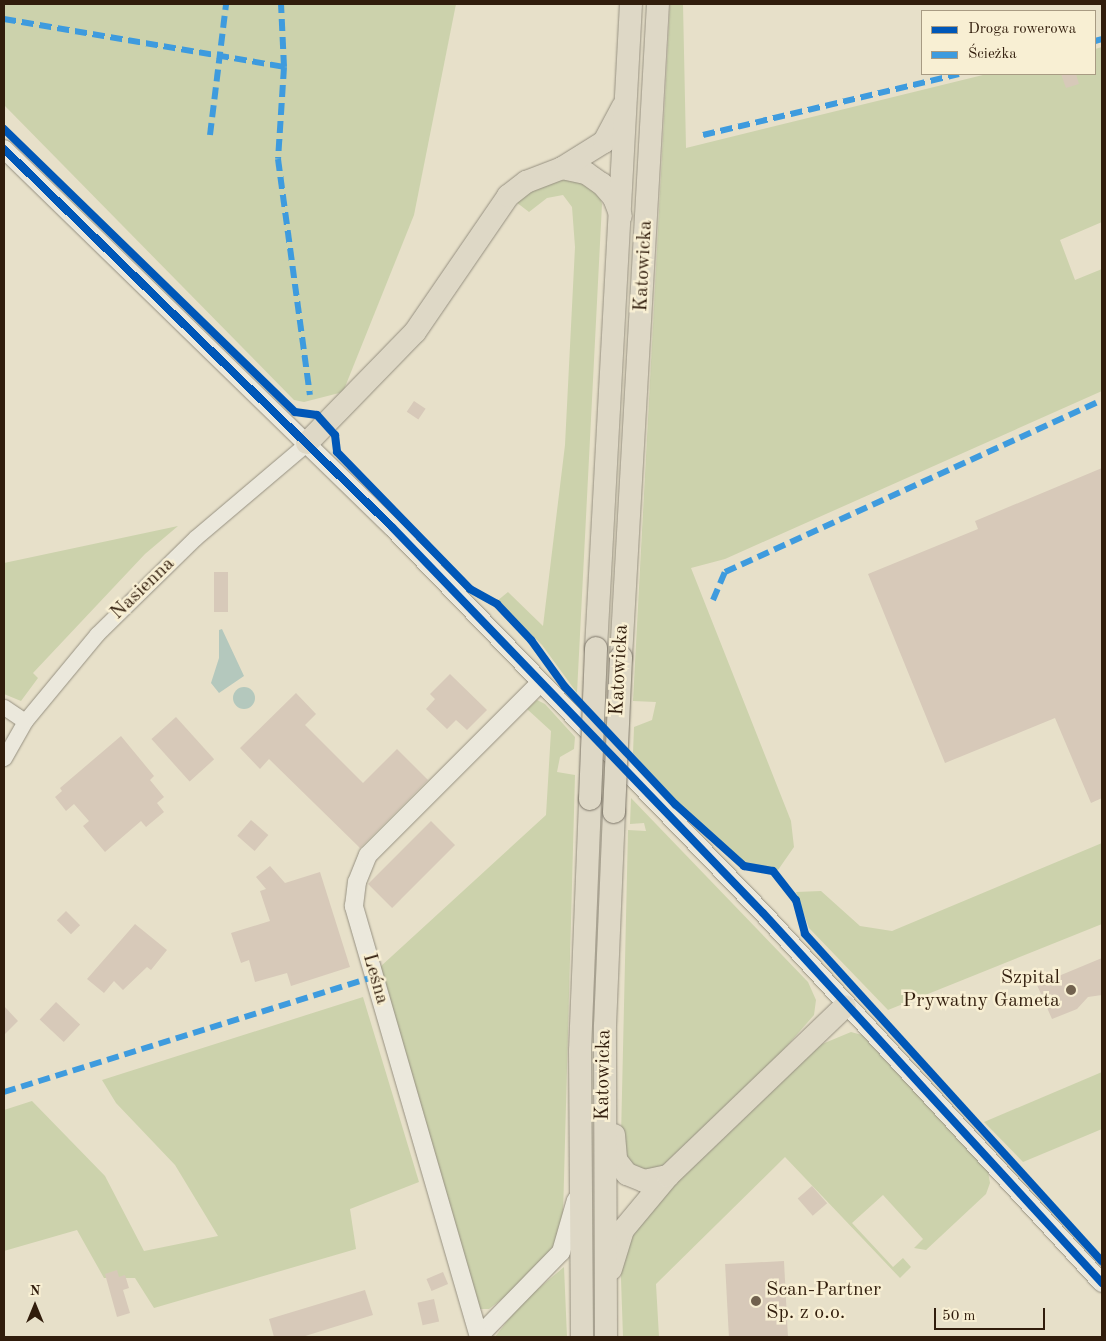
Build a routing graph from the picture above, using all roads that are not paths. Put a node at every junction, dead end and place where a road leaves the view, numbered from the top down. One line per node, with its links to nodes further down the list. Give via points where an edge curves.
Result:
1 (631, 4): 3 (main road, Katowicka)
2 (658, 4): 12 (main road, Katowicka, bridge, via 620,657)
3 (627, 99): 5 (main road, via 604,142); 6 (main road, Katowicka)
4 (4, 149): 7 (street)
5 (562, 168): 6 (main road, via 586,173 602,184 614,198); 7 (main road, via 526,182 508,196 415,332)
6 (621, 218): 15 (main road, Katowicka, bridge, via 596,648)
7 (307, 443): 8 (street); 10 (street, Nasienna, via 195,538 97,634)
8 (540, 683): 13 (street, via 763,913); 18 (street, Leśna, via 368,855 357,882 354,906)
9 (4, 707): 10 (street)
10 (25, 721): 11 (street, Nasienna)
11 (4, 758)
12 (611, 873): 14 (main road, via 617,962 614,1150 620,1167 634,1179 653,1181); 17 (main road, Katowicka, via 604,1026)
13 (845, 1006): 14 (main road); 16 (street)
14 (668, 1176): 17 (main road, via 623,1230)
15 (578, 1192): 18 (street, via 561,1252); 19 (main road, Katowicka)
16 (1102, 1283)
17 (604, 1300): 20 (main road, Katowicka)
18 (479, 1337)
19 (582, 1337)
20 (606, 1337)

